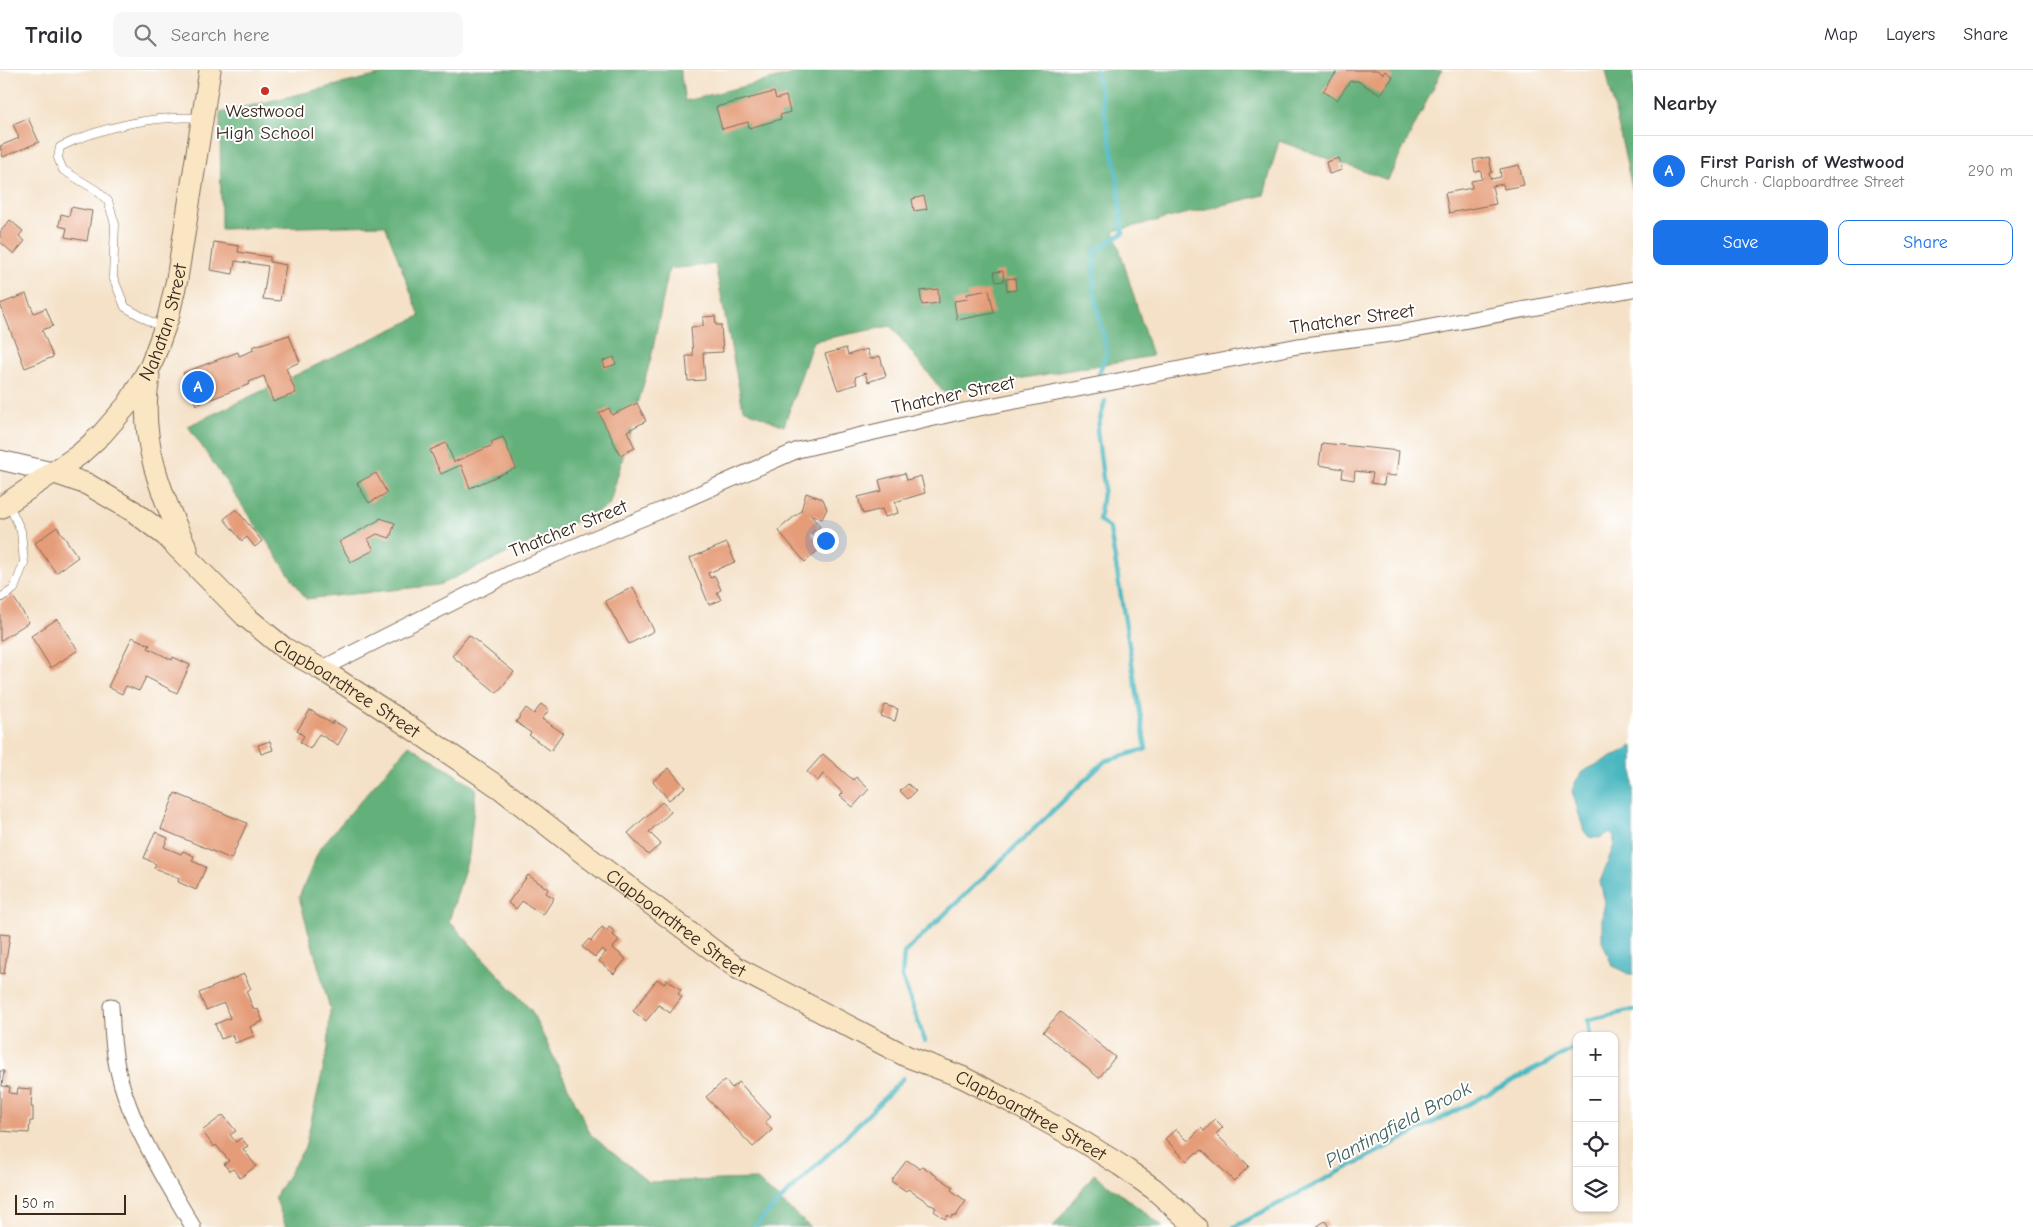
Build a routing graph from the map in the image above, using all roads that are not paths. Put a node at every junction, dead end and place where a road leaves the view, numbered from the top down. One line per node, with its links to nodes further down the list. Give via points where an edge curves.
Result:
1 (210, 70): 2 (main road, Nahatan Street)
2 (202, 118): 4 (main road, Nahatan Street, via 177,279); 4 (lane, via 166,118 117,127 60,147 58,158 63,170 108,201 115,224 113,277 125,307)
3 (1633, 288): 11 (street, Thatcher Street, via 1399,333 1298,346 964,411 798,450 655,514 513,572)
4 (165, 329): 5 (main road, Nahatan Street)
5 (151, 365): 7 (main road, Nahatan Street, via 128,404 102,434 79,455); 9 (main road, Clapboardtree Street, via 145,414 157,481)
6 (0, 460): 7 (street, Clapboardtree Street)
7 (52, 472): 8 (main road, Nahatan Street); 9 (main road, Clapboardtree Street, via 87,484 111,497 166,536)
8 (4, 506): 10 (lane, via 21,531 24,563 14,589)
9 (193, 562): 11 (main road, Clapboardtree Street, via 245,616 284,648)
10 (0, 598)
11 (321, 669): 14 (main road, Clapboardtree Street, via 500,788 736,968 906,1056 962,1077 1085,1143 1154,1190)
12 (111, 1006): 13 (street, via 114,1049 134,1119)
13 (193, 1227)
14 (1196, 1227)

